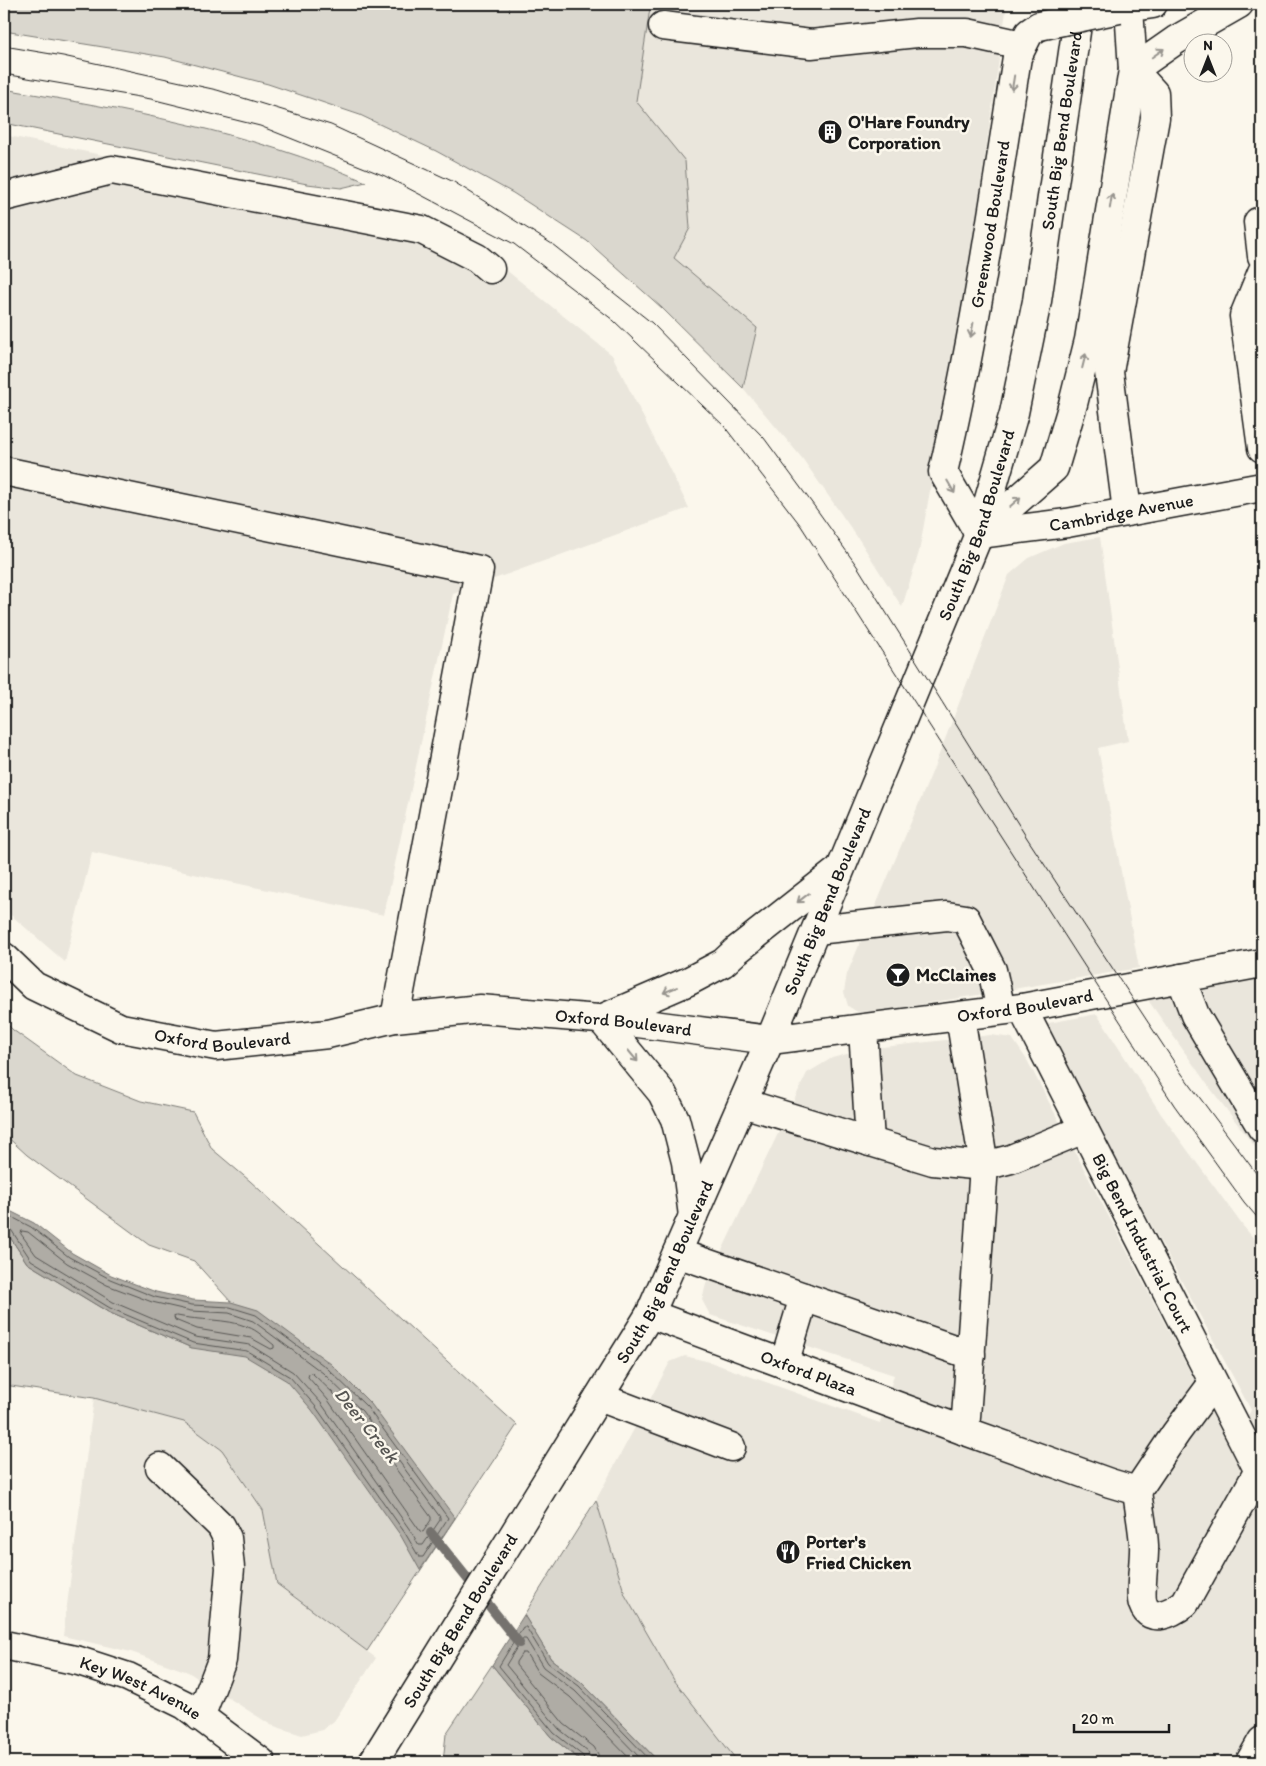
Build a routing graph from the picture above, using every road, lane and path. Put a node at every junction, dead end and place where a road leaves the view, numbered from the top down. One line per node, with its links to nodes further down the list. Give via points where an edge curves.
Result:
1 (1080, 4): 16 (street, South Big Bend Boulevard, via 1037,301 1014,412)
2 (1239, 4): 6 (street, one-way to 2, via 1176,40)
3 (1134, 7): 5 (street, bridge); 6 (street)
4 (663, 26): 5 (street, via 811,44 917,34)
5 (1031, 35): 16 (street, Greenwood Boulevard, one-way to 16, via 1017,57 984,262 954,426 942,472)
6 (1134, 70): 15 (street, via 1154,93 1155,118 1109,372); 16 (street, one-way to 6, via 1054,468 1089,340)
7 (4, 197): 10 (street, via 112,170 422,230 477,258)
8 (1258, 222): 9 (street)
9 (1262, 256)
10 (490, 269)
11 (1262, 272): 12 (street, via 1244,316)
12 (1262, 448)
13 (4, 471): 24 (street, via 479,570)
14 (1262, 487): 15 (street, Cambridge Avenue)
15 (1127, 511): 16 (street, Cambridge Avenue, via 1067,523)
16 (979, 534): 17 (street, South Big Bend Boulevard)
17 (841, 868): 18 (street, South Big Bend Boulevard); 25 (street, one-way to 25, via 723,963)
18 (816, 930): 22 (street, Big Bend Industrial Court, via 947,916 966,919); 27 (street, South Big Bend Boulevard)
19 (4, 957): 24 (street, Oxford Boulevard, via 34,986 121,1028 216,1046 328,1034)
20 (1262, 963): 21 (street, Oxford Boulevard)
21 (1181, 978): 22 (street, Oxford Boulevard); 29 (street, via 1195,1015)
22 (1012, 1009): 23 (street, Oxford Boulevard); 30 (street, Big Bend Industrial Court)
23 (960, 1016): 26 (street, Oxford Boulevard); 32 (street)
24 (395, 1018): 25 (street, Oxford Boulevard, via 480,1009)
25 (601, 1019): 27 (street, Oxford Boulevard); 33 (street, one-way to 33, via 649,1075 675,1119 686,1162)
26 (863, 1028): 27 (street, Oxford Boulevard); 31 (street)
27 (770, 1040): 28 (street, South Big Bend Boulevard)
28 (743, 1103): 31 (street); 33 (street, South Big Bend Boulevard)
29 (1262, 1128)
30 (1084, 1129): 32 (street, via 1019,1156); 39 (street, Big Bend Industrial Court)
31 (870, 1142): 32 (street, via 933,1161)
32 (984, 1166): 37 (street)
33 (693, 1216): 34 (street, South Big Bend Boulevard)
34 (677, 1253): 35 (street); 36 (street, South Big Bend Boulevard)
35 (804, 1297): 37 (street); 38 (street)
36 (650, 1314): 38 (street, Oxford Plaza); 40 (street, South Big Bend Boulevard)
37 (971, 1354): 41 (street)
38 (784, 1364): 41 (street, Oxford Plaza)
39 (1213, 1383): 44 (street, Big Bend Industrial Court); 45 (street)
40 (599, 1398): 42 (street); 50 (street, South Big Bend Boulevard)
41 (965, 1431): 45 (street, Oxford Plaza)
42 (731, 1447)
43 (160, 1468): 47 (street, via 221,1526 228,1538 230,1568 222,1660)
44 (1260, 1474): 45 (street, via 1185,1603 1174,1612 1158,1616 1148,1612 1142,1603 1144,1546)
45 (1137, 1491)
46 (4, 1645): 47 (street, Key West Avenue, via 79,1661 128,1677)
47 (200, 1717): 49 (street, Key West Avenue)
48 (1262, 1741): 51 (street)
49 (261, 1762)
50 (373, 1762)
51 (1250, 1762)

